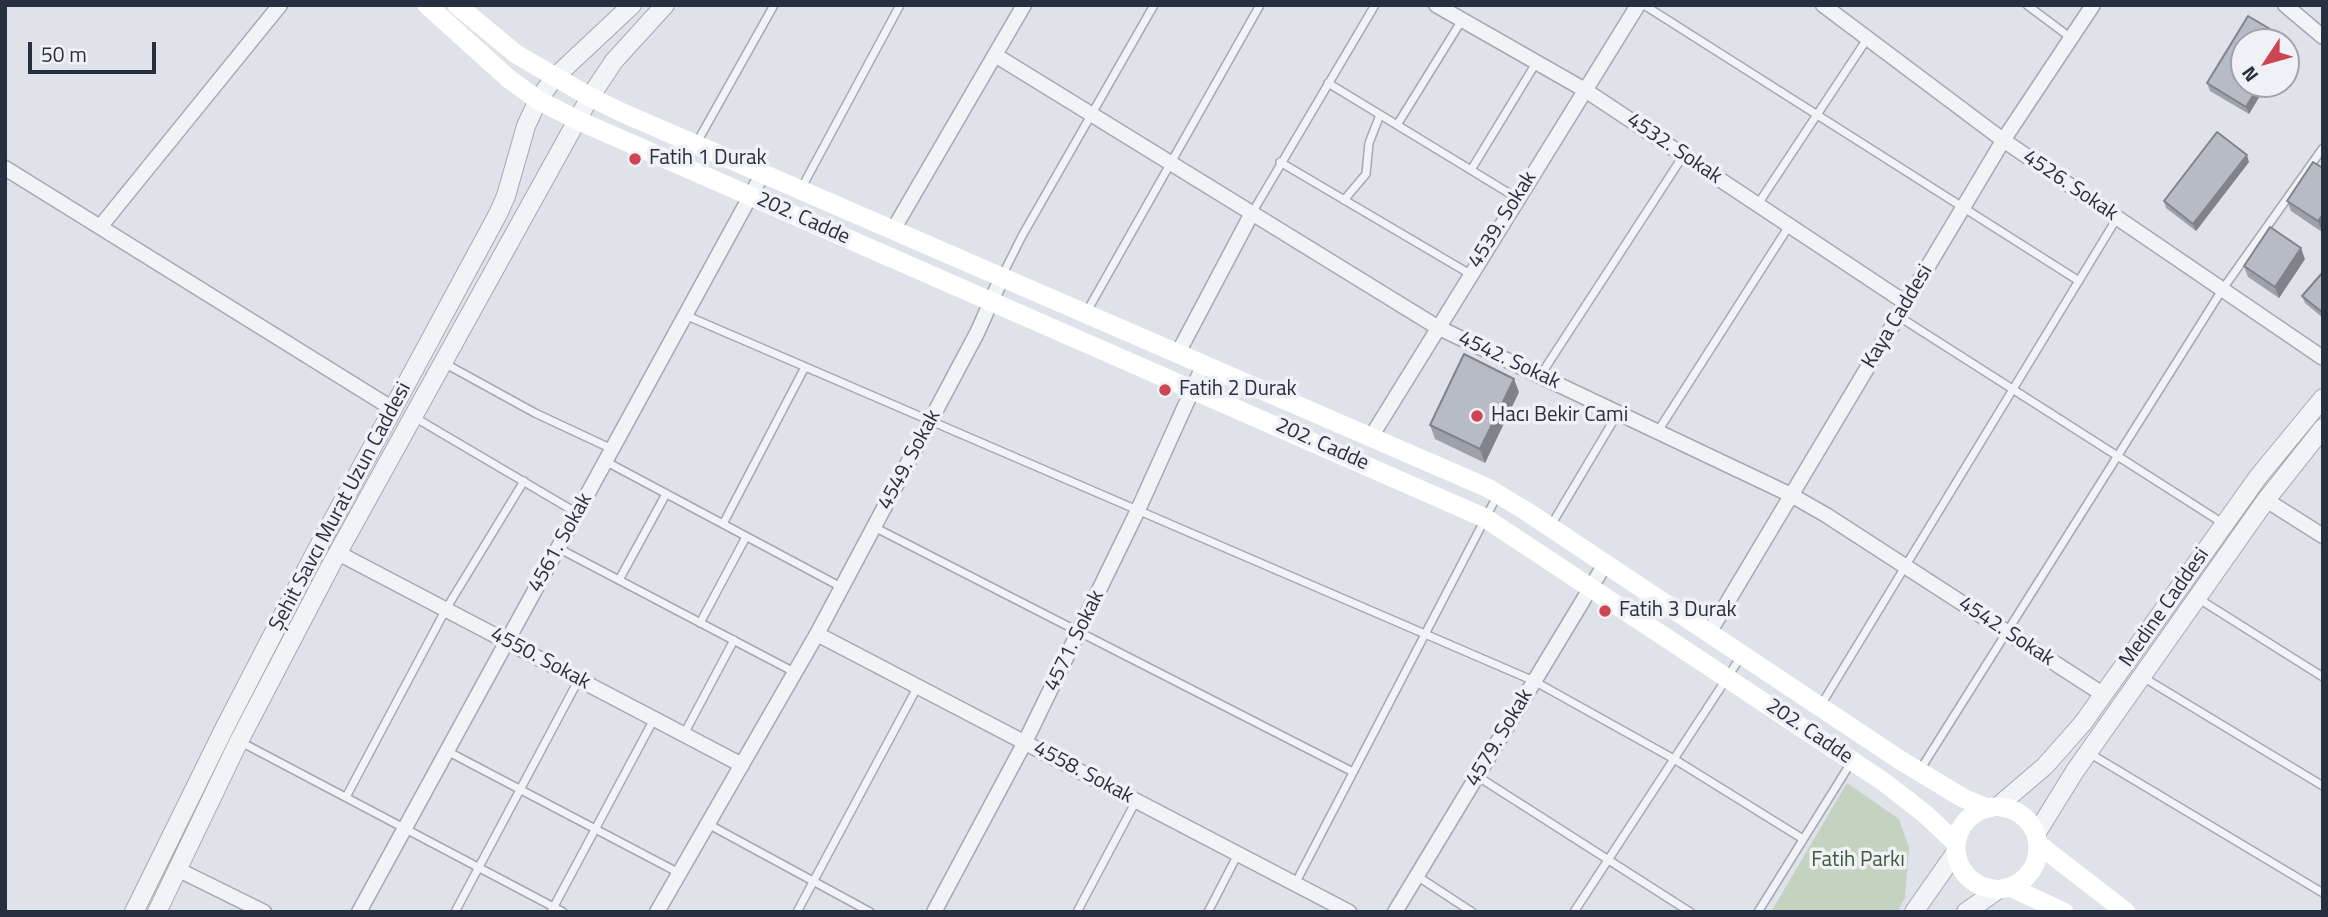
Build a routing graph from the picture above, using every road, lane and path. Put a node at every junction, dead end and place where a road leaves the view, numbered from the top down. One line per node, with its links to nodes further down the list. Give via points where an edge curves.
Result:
1 (280, 5): 53 (street)
2 (427, 5): 29 (main road, 202. Cadde)
3 (457, 5): 25 (main road, 202. Cadde, via 500,42)
4 (632, 5): 25 (street, Şehit Savcı Murat Uzun Caddesi)
5 (665, 5): 28 (street, Şehit Savcı Murat Uzun Caddesi, via 614,61)
6 (774, 5): 36 (lane)
7 (900, 5): 44 (lane)
8 (1024, 5): 23 (street)
9 (1154, 5): 30 (lane, 4549. Sokak)
10 (1260, 5): 40 (lane)
11 (1375, 5): 26 (lane)
12 (1436, 5): 19 (street, 4532. Sokak)
13 (1638, 5): 27 (street, 4539. Sokak)
14 (1644, 5): 32 (lane)
15 (1824, 5): 21 (street, 4526. Sokak)
16 (2027, 5): 22 (lane)
17 (2094, 5): 22 (street, Kaya Caddesi)
18 (2285, 5): 20 (street)
19 (1462, 20): 24 (street, 4532. Sokak); 34 (lane)
20 (2323, 37)
21 (1867, 38): 32 (lane); 35 (street, 4526. Sokak)
22 (2071, 39): 35 (street, Kaya Caddesi)
23 (995, 55): 30 (street, 4542. Sokak); 54 (street)
24 (1537, 62): 27 (street, 4532. Sokak); 42 (lane)
25 (554, 78): 28 (main road, 202. Cadde); 29 (street, Şehit Savcı Murat Uzun Caddesi)
26 (1328, 83): 31 (lane); 39 (lane)
27 (1585, 90): 38 (street, 4532. Sokak); 46 (street, 4539. Sokak)
28 (590, 97): 33 (street, Şehit Savcı Murat Uzun Caddesi); 36 (main road, 202. Cadde)
29 (538, 100): 33 (main road, 202. Cadde); 74 (street, Şehit Savcı Murat Uzun Caddesi, via 499,214)
30 (1090, 113): 40 (street, 4542. Sokak); 56 (lane, 4549. Sokak)
31 (1380, 115): 34 (lane); 47 (lane, via 1369,143 1366,174)
32 (1816, 115): 48 (lane); 49 (lane)
33 (577, 120): 45 (main road, 202. Cadde); 67 (street, Şehit Savcı Murat Uzun Caddesi)
34 (1397, 125): 42 (lane)
35 (2003, 140): 49 (street, Kaya Caddesi); 51 (street, 4526. Sokak)
36 (696, 144): 43 (main road, 202. Cadde)
37 (2323, 148): 58 (lane)
38 (1684, 155): 48 (street, 4532. Sokak); 70 (lane)
39 (1280, 162): 47 (lane); 50 (lane)
40 (1170, 163): 50 (street, 4542. Sokak); 61 (lane)
41 (5, 168): 53 (street)
42 (1471, 170): 46 (lane)
43 (763, 173): 44 (main road, 202. Cadde); 45 (street, 4561. Sokak)
44 (801, 190): 54 (main road, 202. Cadde)
45 (750, 196): 59 (main road, 202. Cadde); 62 (street, 4561. Sokak)
46 (1517, 198): 55 (street, 4539. Sokak)
47 (1344, 200): 55 (lane)
48 (1757, 204): 52 (street, 4532. Sokak)
49 (1963, 208): 57 (lane); 60 (street, Kaya Caddesi)
50 (1252, 213): 64 (street, 4542. Sokak); 65 (street)
51 (2117, 218): 57 (lane); 58 (street, 4526. Sokak)
52 (1790, 226): 60 (street, 4532. Sokak); 79 (lane)
53 (100, 227): 74 (street)
54 (893, 230): 56 (main road, 202. Cadde)
55 (1470, 274): 64 (street, 4539. Sokak)
56 (1002, 277): 59 (street, 4549. Sokak); 61 (main road, 202. Cadde)
57 (2079, 281): 72 (lane)
58 (2222, 290): 66 (street, 4526. Sokak); 82 (lane)
59 (991, 301): 71 (main road, 202. Cadde); 77 (street, 4549. Sokak)
60 (1906, 303): 63 (street, Kaya Caddesi)
61 (1086, 313): 65 (main road, 202. Cadde)
62 (685, 315): 69 (lane); 81 (street, 4561. Sokak)
63 (1898, 316): 72 (lane); 86 (street, Kaya Caddesi)
64 (1437, 327): 70 (street, 4542. Sokak); 80 (street, 4539. Sokak)
65 (1178, 353): 68 (main road, 202. Cadde)
66 (2323, 358)
67 (443, 363): 76 (street, Şehit Savcı Murat Uzun Caddesi); 81 (lane)
68 (1204, 364): 71 (street, 4571. Sokak); 80 (main road, 202. Cadde)
69 (805, 367): 77 (lane); 91 (lane)
70 (1540, 376): 75 (street, 4542. Sokak)
71 (1193, 389): 88 (street, 4571. Sokak); 90 (main road, 202. Cadde)
72 (2013, 390): 82 (lane); 100 (lane)
73 (2323, 398): 92 (street, Medine Caddesi)
74 (393, 410): 159 (street, Şehit Savcı Murat Uzun Caddesi, via 223,729)
75 (1618, 413): 79 (street, 4542. Sokak); 94 (lane)
76 (413, 416): 83 (lane); 98 (street, Şehit Savcı Murat Uzun Caddesi)
77 (931, 421): 88 (lane); 93 (street, 4549. Sokak)
78 (2323, 428): 87 (street, Medine Caddesi)
79 (1657, 432): 86 (street, 4542. Sokak)
80 (1371, 437): 85 (main road, 202. Cadde)
81 (608, 455): 84 (lane); 89 (street, 4561. Sokak)
82 (2117, 456): 92 (lane); 109 (lane)
83 (524, 481): 89 (lane); 105 (lane)
84 (666, 494): 91 (lane); 101 (lane)
85 (1498, 494): 90 (lane); 94 (main road, 202. Cadde)
86 (1791, 495): 100 (street, 4542. Sokak); 108 (street, Kaya Caddesi)
87 (2266, 500): 95 (street); 104 (street, Medine Caddesi)
88 (1138, 510): 107 (street, 4571. Sokak); 111 (lane)
89 (577, 513): 97 (street, 4561. Sokak)
90 (1485, 518): 102 (main road, 202. Cadde); 111 (lane)
91 (723, 524): 96 (lane)
92 (2224, 524): 122 (street, Medine Caddesi)
93 (874, 527): 103 (street, 4549. Sokak); 107 (lane)
94 (1550, 527): 99 (main road, 202. Cadde)
95 (2323, 536)
96 (746, 537): 103 (lane); 106 (lane)
97 (558, 548): 101 (lane); 113 (street, 4561. Sokak)
98 (338, 553): 105 (street, 4550. Sokak); 126 (street, Şehit Savcı Murat Uzun Caddesi)
99 (1605, 564): 102 (street, 4579. Sokak); 108 (main road, 202. Cadde)
100 (1906, 566): 109 (street, 4542. Sokak); 123 (lane)
101 (620, 580): 106 (lane)
102 (1591, 587): 118 (main road, 202. Cadde); 120 (street, 4579. Sokak)
103 (842, 588): 110 (street, 4549. Sokak)
104 (2197, 597): 116 (street, Medine Caddesi); 117 (lane)
105 (446, 609): 113 (street, 4550. Sokak); 138 (lane)
106 (700, 623): 112 (lane)
107 (1079, 632): 127 (street, 4571. Sokak); 133 (lane)
108 (1709, 632): 114 (main road, 202. Cadde)
109 (2007, 632): 122 (street, 4542. Sokak); 134 (lane)
110 (817, 634): 115 (street, 4549. Sokak); 121 (street, 4558. Sokak)
111 (1425, 634): 120 (lane); 133 (lane)
112 (734, 640): 115 (lane); 125 (lane)
113 (507, 641): 119 (street, 4550. Sokak); 128 (street, 4561. Sokak)
114 (1742, 655): 118 (lane); 123 (main road, 202. Cadde)
115 (795, 673): 132 (street, 4549. Sokak)
116 (2141, 676): 129 (street, Medine Caddesi); 136 (lane)
117 (2323, 677)
118 (1727, 678): 130 (lane); 131 (main road, 202. Cadde)
119 (579, 679): 124 (street, 4550. Sokak); 137 (lane)
120 (1534, 681): 130 (lane); 135 (street, 4579. Sokak)
121 (918, 686): 127 (street, 4558. Sokak); 153 (lane)
122 (2104, 695): 140 (street, Medine Caddesi, via 2045,766)
123 (1820, 707): 134 (main road, 202. Cadde)
124 (654, 719): 125 (street, 4550. Sokak); 143 (lane)
125 (684, 734): 132 (street, 4550. Sokak)
126 (239, 741): 138 (lane); 150 (street, Şehit Savcı Murat Uzun Caddesi)
127 (1026, 742): 139 (street, 4558. Sokak); 168 (street, 4571. Sokak)
128 (447, 751): 137 (lane); 142 (street, 4561. Sokak)
129 (2088, 752): 145 (street, Medine Caddesi); 156 (lane)
130 (1674, 759): 144 (lane); 148 (lane)
131 (1852, 761): 144 (lane); 146 (main road, 202. Cadde, via 1903,797)
132 (742, 765): 141 (street, 4549. Sokak)
133 (1353, 772): 154 (lane)
134 (1919, 772): 140 (main road, 202. Cadde, via 1963,798)
135 (1477, 776): 148 (lane); 152 (street, 4579. Sokak)
136 (2323, 786)
137 (520, 789): 143 (lane); 149 (lane)
138 (346, 797): 142 (lane)
139 (1136, 801): 147 (street, 4558. Sokak); 169 (lane)
140 (1992, 808): 145 (main road, via 2025,818); 146 (main road, via 1970,817)
141 (708, 824): 151 (street, 4549. Sokak); 153 (lane)
142 (404, 828): 149 (lane); 162 (street, 4561. Sokak)
143 (595, 829): 151 (lane); 157 (lane)
144 (1803, 839): 175 (lane)
145 (2037, 839): 155 (main road, via 2030,873); 179 (main road)
146 (1956, 848): 155 (main road, via 1958,862 1969,878 1985,888); 176 (street)
147 (1238, 854): 154 (street, 4558. Sokak); 170 (lane)
148 (1608, 859): 173 (lane); 174 (lane)
149 (478, 867): 157 (lane); 163 (lane)
150 (177, 869): 160 (street, Şehit Savcı Murat Uzun Caddesi); 161 (street)
151 (680, 874): 165 (street, 4549. Sokak)
152 (1417, 876): 171 (street, 4579. Sokak); 172 (lane)
153 (813, 881): 166 (lane); 167 (lane)
154 (1295, 884): 158 (street, 4558. Sokak)
155 (2004, 888): 177 (street); 178 (main road)
156 (2323, 893)
157 (552, 909): 164 (lane)
158 (1343, 910)
159 (134, 912)
160 (157, 912)
161 (264, 912)
162 (359, 912)
163 (454, 912)
164 (563, 912)
165 (657, 912)
166 (797, 912)
167 (870, 912)
168 (934, 912)
169 (1077, 912)
170 (1208, 912)
171 (1395, 912)
172 (1472, 912)
173 (1574, 912)
174 (1690, 912)
175 (1758, 912)
176 (1914, 912)
177 (1966, 912)
178 (2064, 912)
179 (2126, 912)

